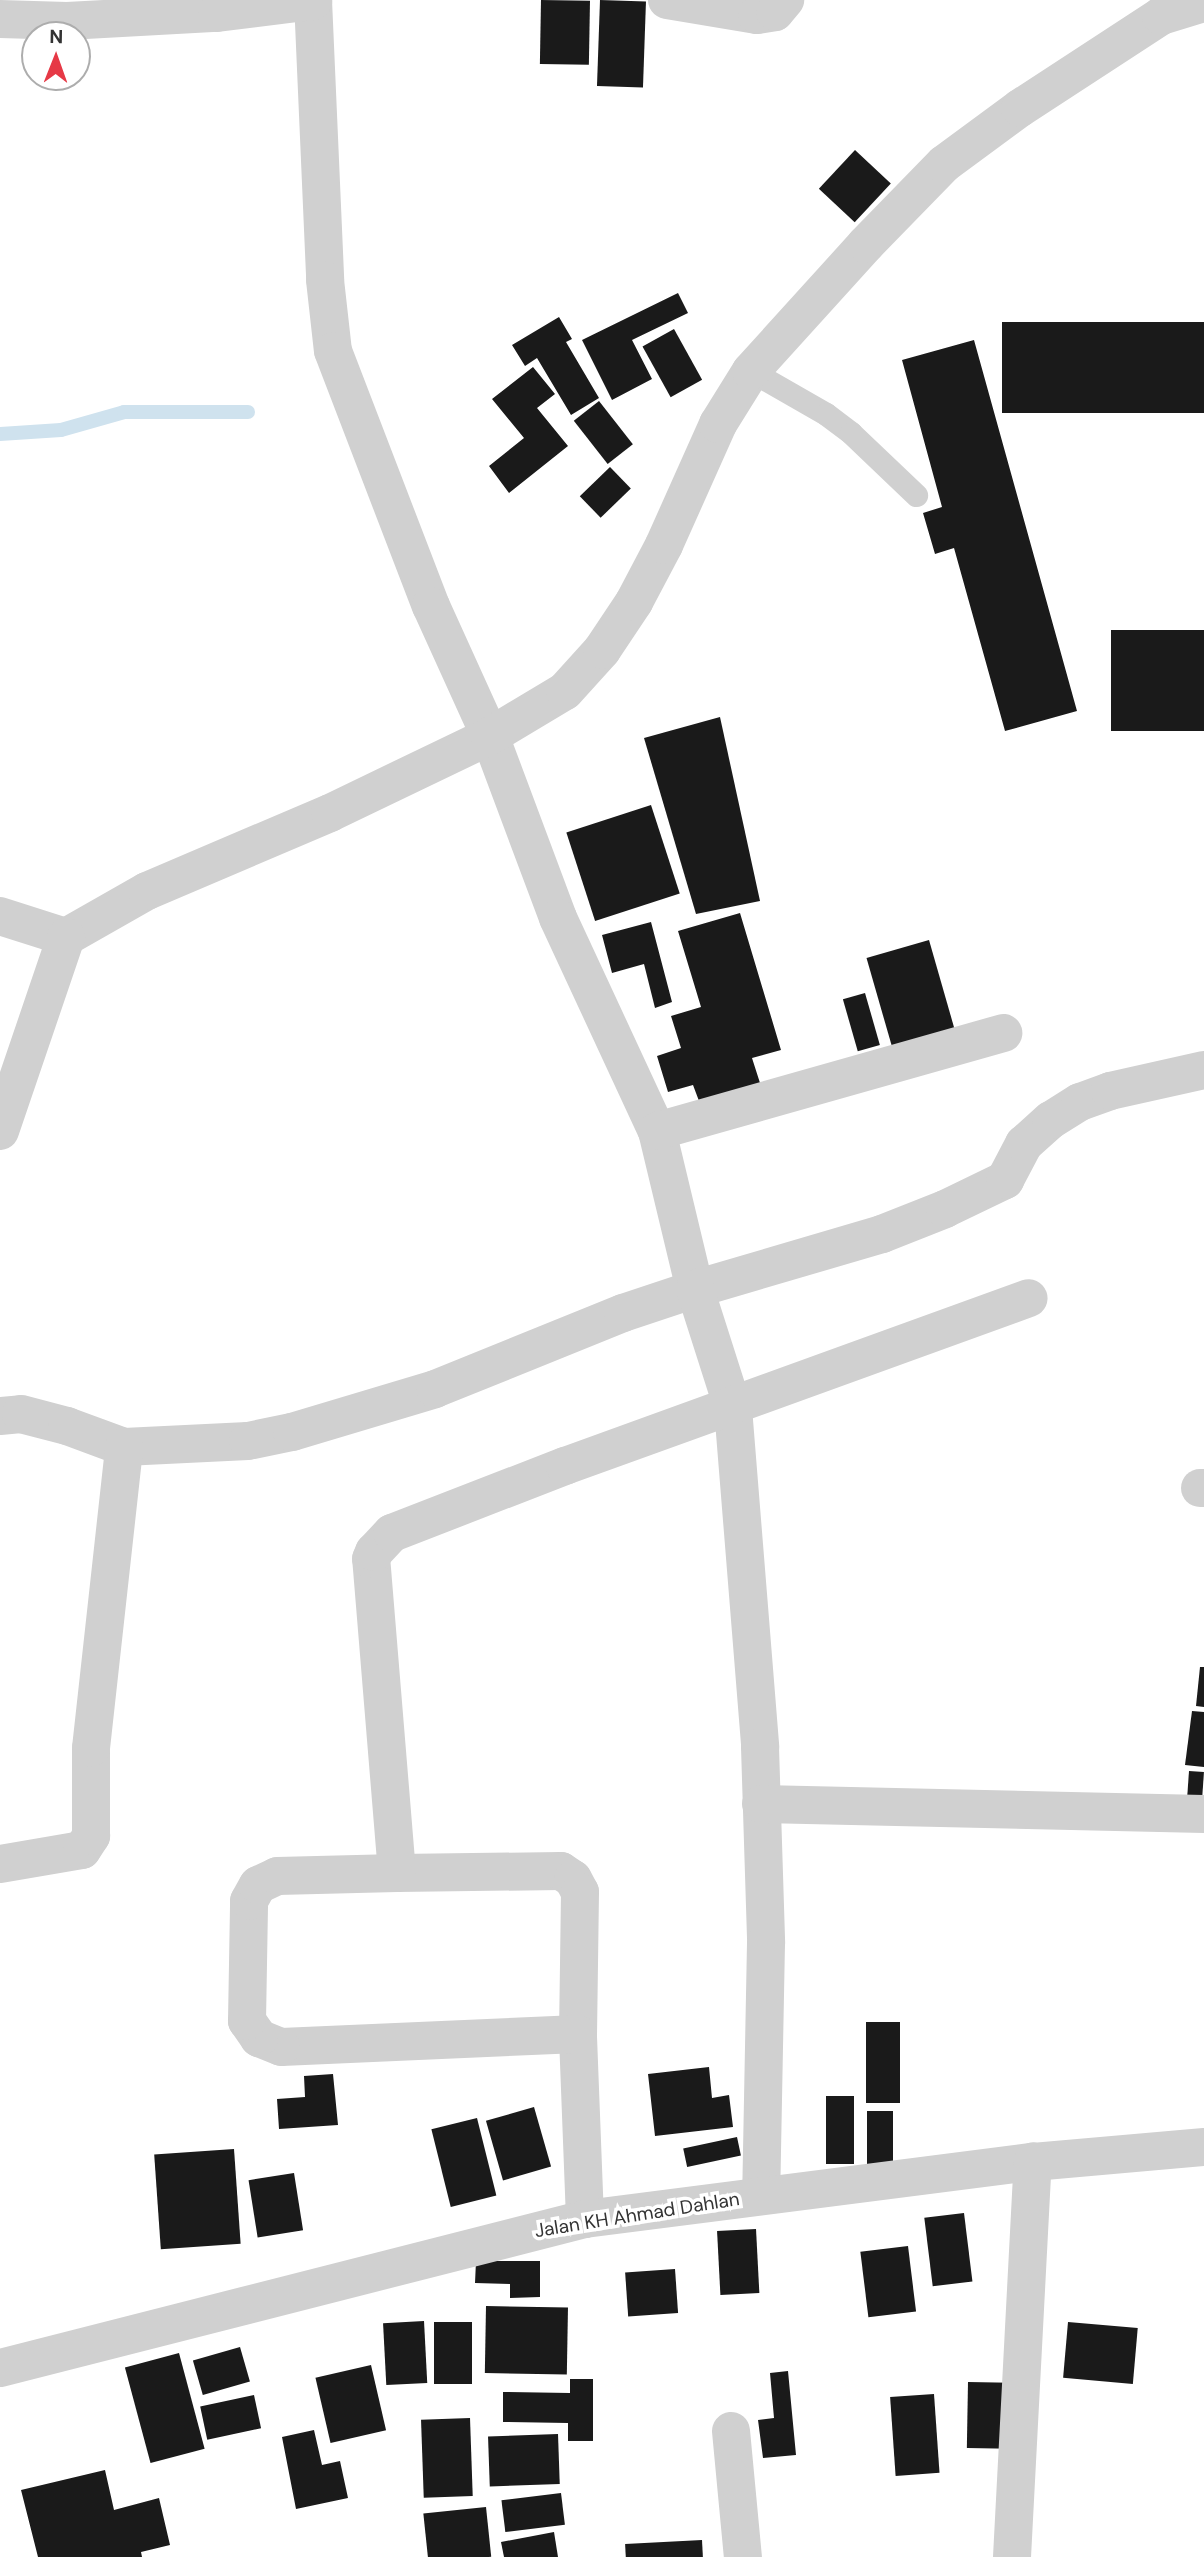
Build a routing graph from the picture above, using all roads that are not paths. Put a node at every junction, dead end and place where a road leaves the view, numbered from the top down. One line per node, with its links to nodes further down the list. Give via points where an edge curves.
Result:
1 (667, 0): 2 (street, via 757,15 775,12)
2 (785, 0)
3 (313, 1): 6 (street, via 217,13 67,21); 9 (street, via 325,280 333,351 431,606)
4 (1204, 3): 5 (street)
5 (1157, 8): 7 (street, via 944,164)
6 (0, 19)
7 (751, 371): 8 (lane, via 852,433); 9 (street, via 718,425 640,591 603,650 565,691)
8 (916, 495)
9 (490, 736): 11 (street, via 330,813 146,891); 15 (street, via 558,918)
10 (0, 916): 11 (street)
11 (66, 937): 14 (street)
12 (1003, 1033): 15 (street)
13 (1204, 1070): 16 (street, via 1080,1102 1024,1144 1005,1180 945,1209 882,1234)
14 (0, 1131)
15 (657, 1131): 16 (street)
16 (695, 1290): 18 (street); 20 (street, via 623,1313 435,1389 292,1432 248,1441)
17 (1029, 1298): 18 (street)
18 (733, 1408): 21 (street); 24 (street, via 565,1466 392,1533 379,1545 371,1559)
19 (0, 1416): 20 (street, via 21,1414)
20 (124, 1447): 23 (street, via 91,1748 91,1836 82,1850 67,1855)
21 (761, 1804): 22 (street); 28 (street, via 766,1943)
22 (1204, 1814)
23 (0, 1864)
24 (397, 1872): 25 (street, via 561,1871 573,1879 580,1892); 25 (street, via 277,1876 258,1885 249,1901 245,2011 259,2038 281,2047)
25 (578, 2034): 29 (street)
26 (1204, 2147): 27 (street, Jalan KH Ahmad Dahlan)
27 (1033, 2162): 28 (street, Jalan KH Ahmad Dahlan); 33 (street)
28 (761, 2195): 29 (street, Jalan KH Ahmad Dahlan)
29 (584, 2219): 30 (street, Jalan KH Ahmad Dahlan)
30 (0, 2368)
31 (732, 2431): 32 (street)
32 (743, 2557)
33 (1012, 2557)

